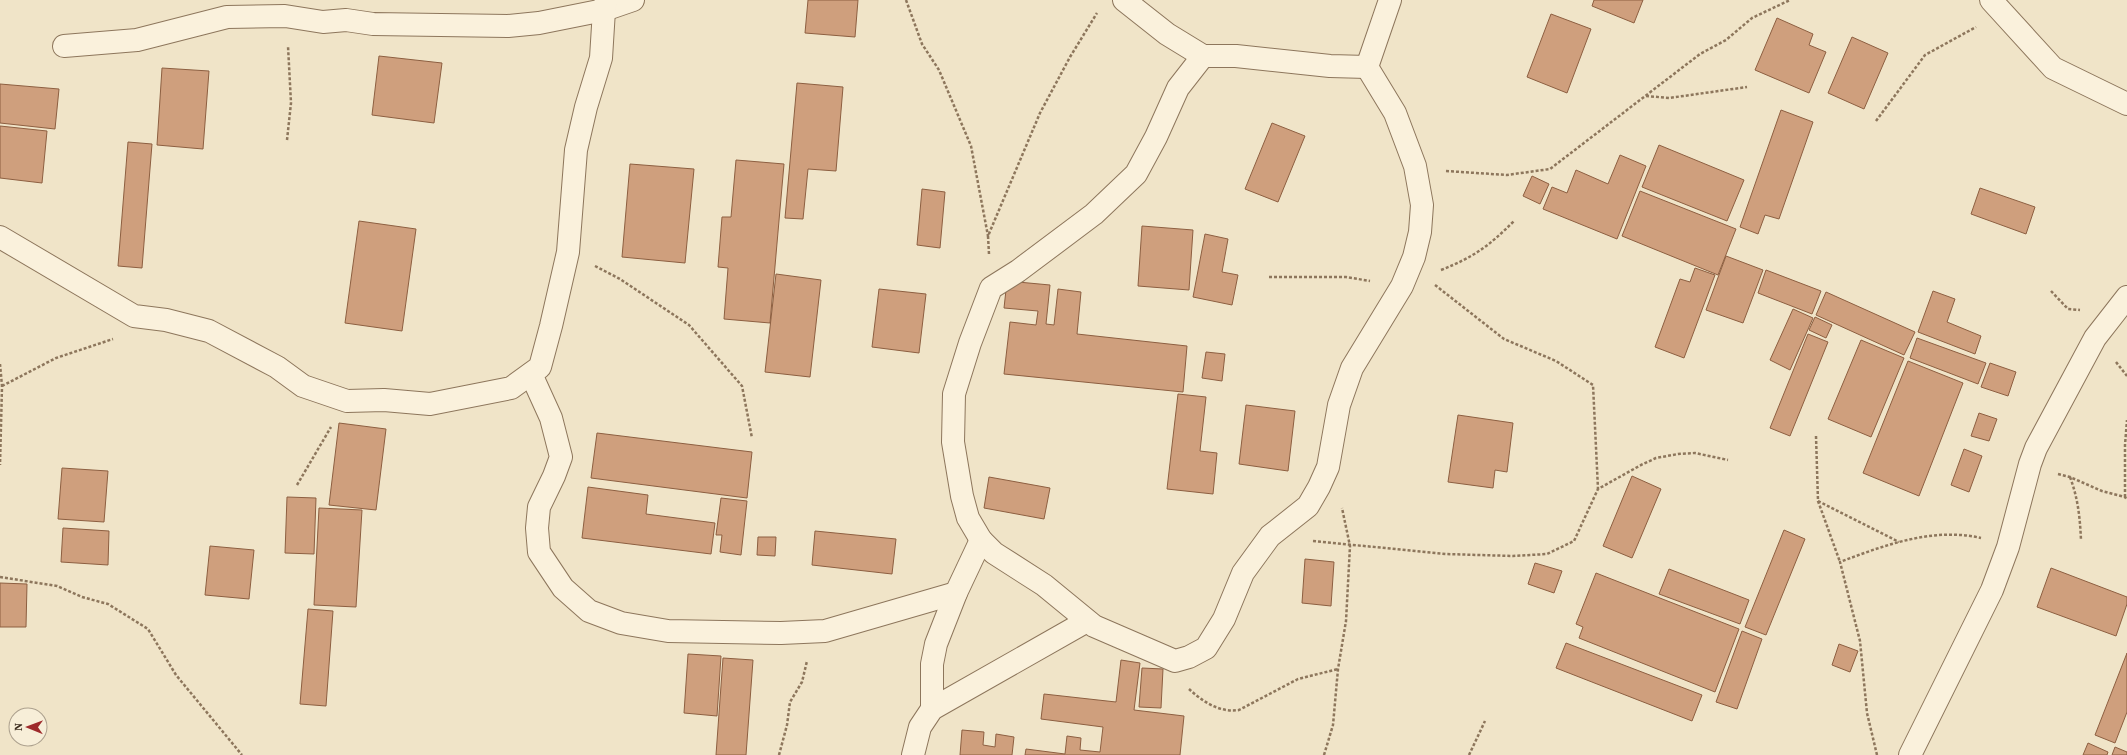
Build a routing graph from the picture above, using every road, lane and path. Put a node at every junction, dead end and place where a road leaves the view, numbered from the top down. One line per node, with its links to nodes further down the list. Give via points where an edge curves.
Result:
1 (633, 0): 6 (street)
2 (906, 0): 20 (path, via 922,44 939,70 971,146)
3 (1124, 0): 11 (street, via 1167,34)
4 (1390, 0): 12 (street)
5 (1790, 0): 14 (path, via 1752,18 1726,40 1700,54)
6 (605, 5): 9 (street, via 539,23 508,26 373,24 346,20 323,22); 22 (street, via 601,58 576,150)
7 (1997, 6): 15 (street, via 2053,68); 16 (path, via 1925,56)
8 (1101, 9): 20 (path, via 1093,18 1040,114)
9 (285, 16): 10 (street, via 227,17 137,40); 17 (path, via 291,103)
10 (64, 46)
11 (1203, 56): 12 (street, via 1236,56 1330,66); 26 (street, via 1178,88 1156,138 1136,174 1094,214)
12 (1367, 67): 18 (street, via 1395,113)
13 (1747, 87): 14 (path, via 1669,98)
14 (1646, 96): 18 (path, via 1550,169 1507,175 1472,174)
15 (2127, 104)
16 (1876, 121)
17 (287, 140)
18 (1415, 166): 25 (street, via 1422,205 1420,232)
19 (1514, 221): 23 (path, via 1492,243 1467,260)
20 (988, 236): 26 (path)
21 (0, 237): 28 (street)
22 (568, 252): 30 (street, via 540,367); 35 (path, via 620,278 689,325 742,386)
23 (1426, 276): 25 (path); 41 (path, via 1446,295 1504,339 1556,361 1593,385)
24 (1269, 277): 25 (path, via 1346,277)
25 (1402, 286): 53 (street, via 1352,368 1339,405 1328,467 1320,487 1308,506 1270,536 1243,573 1224,619 1206,648 1189,658)
26 (991, 288): 44 (street, via 954,394 953,442 962,496 968,518)
27 (2127, 296): 37 (street, via 2095,338 2036,448)
28 (134, 316): 31 (path, via 112,340 56,358); 32 (street, via 166,320 209,331 277,367 303,386)
29 (0, 364): 31 (path)
30 (531, 374): 32 (street, via 511,388 430,404 384,400); 52 (street, via 551,418 561,457 540,507 537,528 539,552 564,588 588,610 621,623 668,631)
31 (2, 386): 38 (path)
32 (347, 401): 40 (path)
33 (2127, 420): 42 (path)
34 (1816, 436): 43 (path)
35 (752, 438)
36 (1728, 460): 41 (path, via 1695,453 1656,458)
37 (2030, 464): 39 (path, via 2040,471); 47 (street)
38 (0, 465)
39 (2070, 477): 42 (path); 45 (path, via 2079,512)
40 (297, 485)
41 (1598, 489): 54 (path, via 1574,541 1547,554 1446,554 1350,546 1346,621)
42 (2126, 499)
43 (1818, 501): 46 (path); 48 (path)
44 (981, 540): 50 (street); 51 (street, via 1009,564 1044,585)
45 (2081, 540)
46 (1900, 542): 47 (path, via 1934,535 1960,534); 48 (path)
47 (2008, 547): 63 (street, via 1992,590)
48 (1840, 562): 62 (path, via 1860,641 1867,713)
49 (0, 577): 57 (path, via 57,586 82,597 108,604 148,629 176,675)
50 (956, 593): 52 (street); 55 (street, via 936,644 932,664)
51 (1087, 621): 53 (street); 55 (street)
52 (825, 631): 58 (path, via 806,662 802,682 790,702 788,725)
53 (1175, 661): 54 (path, via 1188,688 1202,701 1231,711 1250,705 1298,679)
54 (1338, 669): 60 (path, via 1333,725)
55 (932, 709): 59 (street, via 920,727)
56 (1485, 721): 61 (path)
57 (242, 755)
58 (779, 755)
59 (913, 755)
60 (1324, 755)
61 (1469, 755)
62 (1877, 755)
63 (1910, 755)

